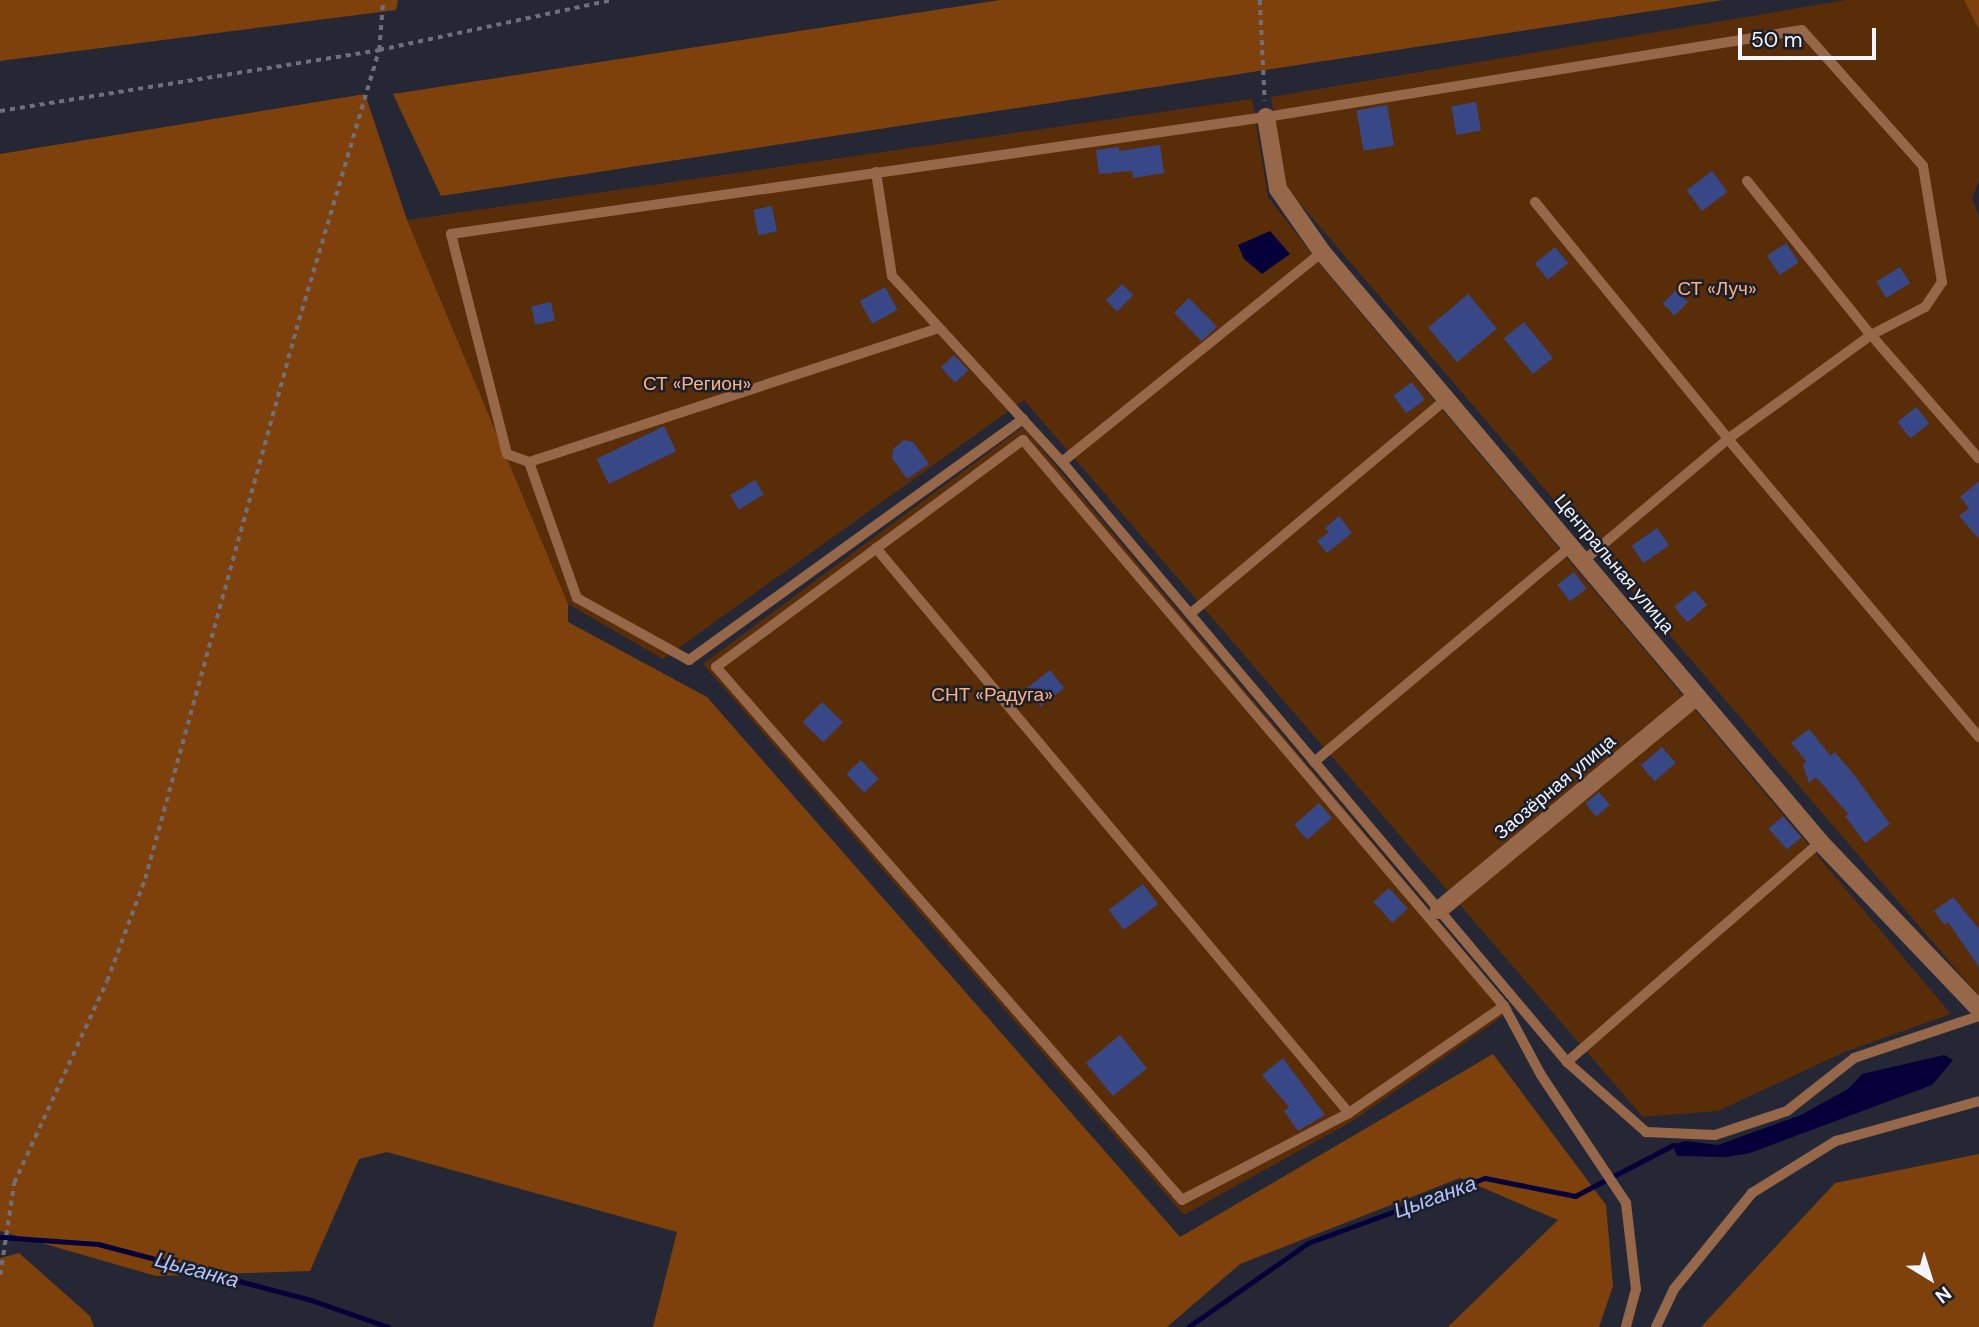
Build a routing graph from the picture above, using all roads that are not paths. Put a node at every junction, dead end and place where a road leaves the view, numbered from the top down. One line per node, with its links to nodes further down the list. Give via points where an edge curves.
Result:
1 (1266, 117): 2 (lane); 5 (street, Центральная улица, via 1278,189); 7 (lane, via 1802,30 1923,166 1942,282 1925,307)
2 (876, 172): 6 (lane, via 892,276); 12 (lane, via 451,234 507,454)
3 (1747, 181): 7 (lane)
4 (1535, 202): 10 (lane)
5 (1322, 252): 8 (street, Центральная улица); 13 (lane)
6 (939, 328): 9 (lane); 12 (lane)
7 (1871, 335): 10 (lane); 11 (lane)
8 (1446, 399): 14 (street, Центральная улица); 17 (lane)
9 (1023, 419): 12 (lane, via 689,660 577,598); 13 (lane)
10 (1728, 439): 16 (lane); 19 (lane)
11 (1979, 459)
12 (529, 461)
13 (1062, 462): 17 (lane)
14 (1571, 546): 16 (street, Центральная улица); 20 (lane)
15 (876, 548): 23 (lane, via 1023,440); 28 (lane); 28 (lane, via 716,667 1182,1200)
16 (1583, 561): 18 (street, Центральная улица)
17 (1190, 614): 20 (lane)
18 (1697, 696): 21 (street, Центральная улица); 22 (street, Заозёрная улица)
19 (1979, 737)
20 (1314, 762): 22 (lane)
21 (1821, 842): 24 (street, Центральная улица); 26 (lane)
22 (1439, 910): 26 (lane)
23 (1504, 1006): 28 (lane); 29 (lane, via 1541,1075 1626,1203 1636,1289)
24 (1979, 1010)
25 (1979, 1016): 26 (lane, via 1854,1058 1787,1111 1715,1135 1646,1132)
26 (1567, 1062)
27 (1979, 1101): 30 (lane, via 1836,1141 1752,1193 1674,1289)
28 (1349, 1113)
29 (1626, 1327)
30 (1656, 1327)

